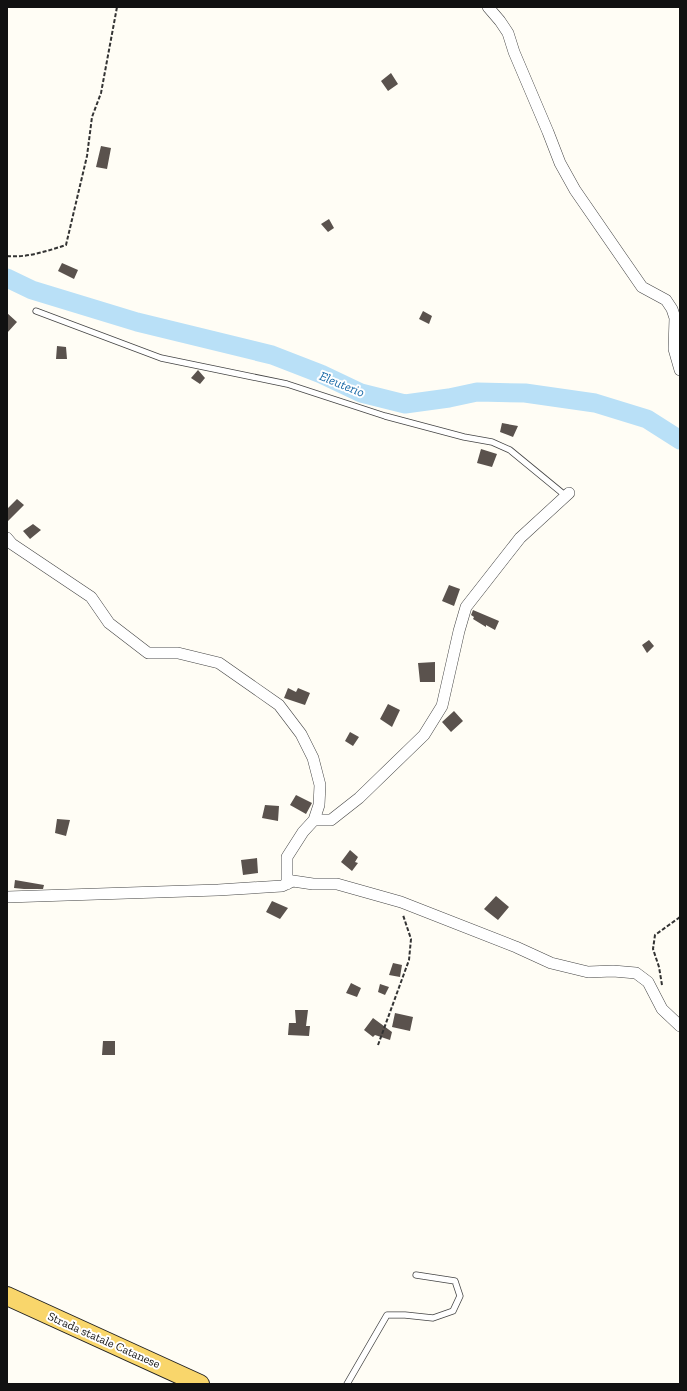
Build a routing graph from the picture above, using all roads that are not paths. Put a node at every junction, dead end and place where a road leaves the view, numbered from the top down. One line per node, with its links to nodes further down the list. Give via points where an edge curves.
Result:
1 (488, 7): 3 (street, via 508,33 560,163 575,190 642,287 666,300 672,309 675,318 674,349)
2 (36, 311): 4 (lane, via 161,358 287,384 385,416 492,442 510,450)
3 (680, 370)
4 (568, 494): 6 (street, via 520,538 466,607 442,706 424,735 359,798 331,820)
5 (7, 538): 6 (street, via 12,544 91,597 109,623 148,653 178,653 219,663 279,705 301,734 314,758 320,785 319,805)
6 (314, 820): 7 (street, via 287,857)
7 (287, 884): 8 (street, via 218,890); 9 (street, via 293,881 337,884 397,901 551,963 588,972 636,973 648,982 662,1009)
8 (7, 897)
9 (680, 1026)
10 (416, 1275): 13 (lane, via 455,1281 460,1296 453,1311 432,1318 387,1314)
11 (7, 1296): 12 (main road, Strada statale Catanese)
12 (200, 1384)
13 (347, 1384)

